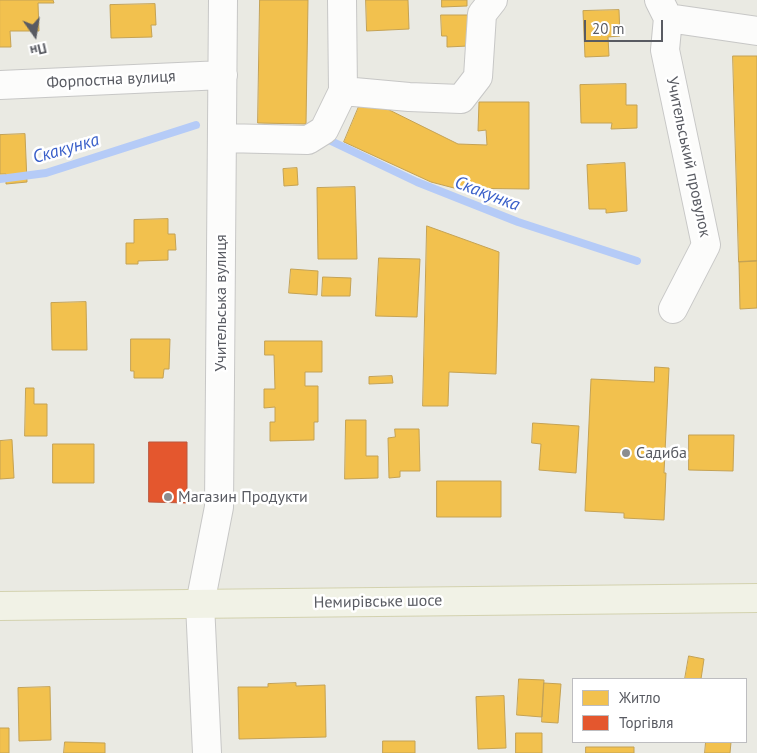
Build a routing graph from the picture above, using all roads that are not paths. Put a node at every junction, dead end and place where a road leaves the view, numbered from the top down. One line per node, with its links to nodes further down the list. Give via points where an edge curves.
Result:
1 (223, 0): 6 (street, Учительська вулиця)
2 (342, 0): 8 (street)
3 (493, 0): 8 (street, via 482,14 478,77 461,99)
4 (664, 9): 5 (street); 10 (street, Учительський провулок, via 665,50 706,245)
5 (757, 31)
6 (223, 75): 7 (street, Форпостна вулиця); 9 (street, Учительська вулиця)
7 (0, 85)
8 (343, 91): 9 (street, via 324,130 308,140)
9 (222, 138): 12 (street, Учительська вулиця, via 219,507)
10 (672, 309)
11 (757, 598): 12 (main road, Немирівське шосе)
12 (200, 604): 13 (main road, Немирівське шосе); 14 (street, Учительська вулиця)
13 (0, 606)
14 (207, 753)

